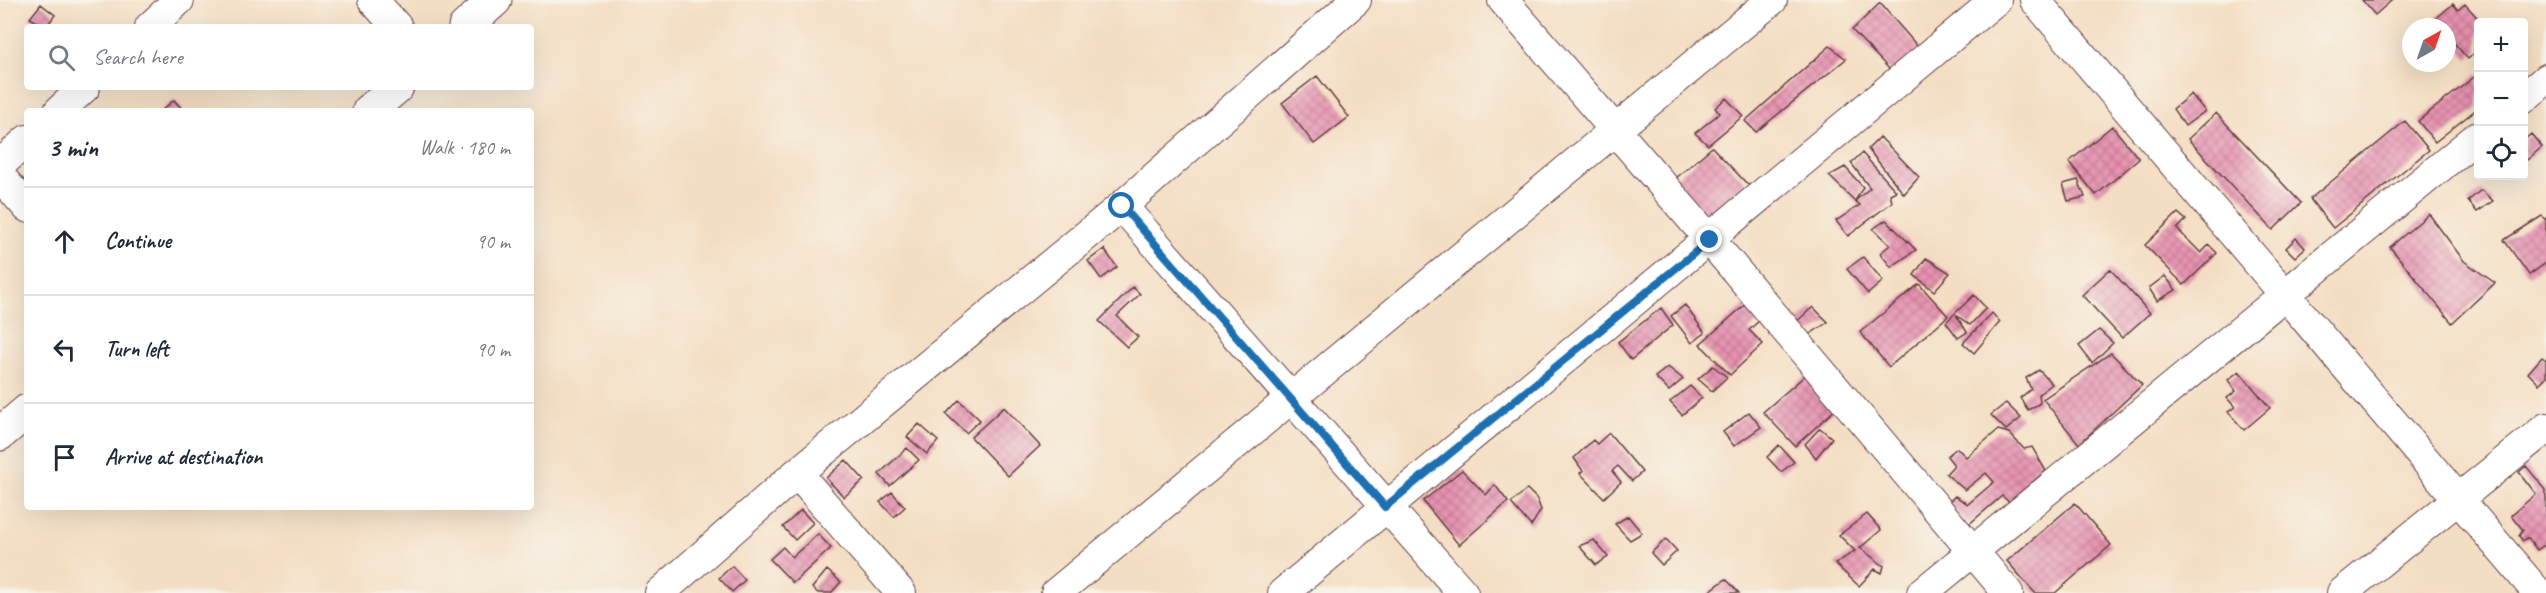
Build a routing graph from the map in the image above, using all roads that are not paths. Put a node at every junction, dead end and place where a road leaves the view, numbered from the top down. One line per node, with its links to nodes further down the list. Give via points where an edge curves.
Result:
1 (179, 0): 9 (street)
2 (373, 0): 10 (street)
3 (495, 0): 11 (street)
4 (1356, 0): 24 (street)
5 (1503, 0): 18 (street)
6 (1772, 0): 18 (street)
7 (1996, 0): 25 (street)
8 (2035, 0): 26 (street)
9 (153, 24)
10 (394, 24)
11 (468, 24)
12 (2546, 79): 15 (street)
13 (82, 90): 16 (street)
14 (394, 90): 17 (street)
15 (2528, 94)
16 (62, 108)
17 (372, 108)
18 (1616, 130): 25 (street); 27 (street)
19 (2474, 139): 26 (street)
20 (24, 143): 21 (street)
21 (0, 165)
22 (0, 176): 23 (street)
23 (24, 204)
24 (1122, 206): 27 (street); 31 (street)
25 (1710, 240): 33 (street); 34 (street)
26 (2287, 295): 32 (street); 34 (street)
27 (1289, 398): 33 (street); 37 (street)
28 (24, 414): 30 (street)
29 (2546, 428): 32 (street)
30 (0, 434)
31 (797, 473): 35 (street); 36 (street)
32 (2459, 499): 42 (street); 43 (street)
33 (1385, 507): 38 (street); 39 (street)
34 (1973, 552): 40 (street); 41 (street)
35 (660, 593)
36 (901, 593)
37 (1056, 593)
38 (1283, 593)
39 (1463, 593)
40 (1922, 593)
41 (2008, 593)
42 (2342, 593)
43 (2538, 593)

